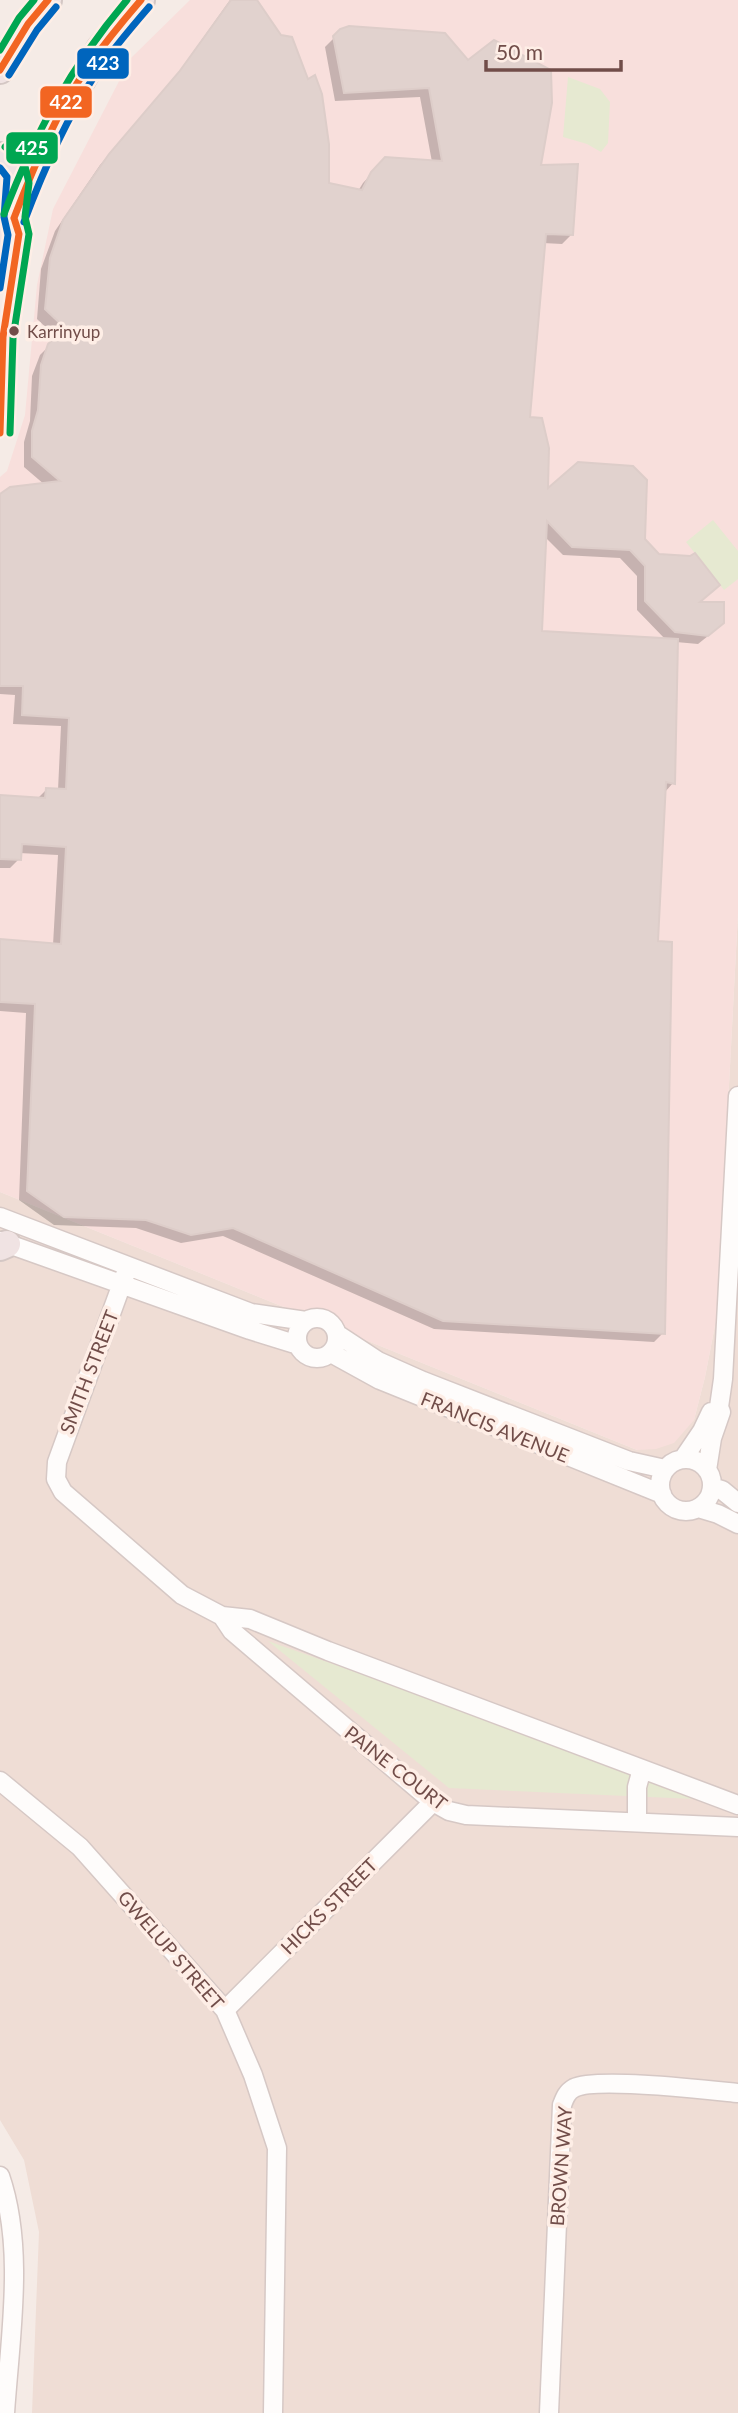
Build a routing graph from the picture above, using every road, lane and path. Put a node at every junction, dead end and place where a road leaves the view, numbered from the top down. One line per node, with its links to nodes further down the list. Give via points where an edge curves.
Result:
1 (38, 0): 4 (highway)
2 (48, 0): 4 (highway)
3 (141, 0): 7 (highway, via 100,49 67,103 32,170)
4 (28, 24): 5 (highway)
5 (0, 70)
6 (0, 156): 7 (highway, via 15,168 18,178)
7 (14, 218): 8 (highway)
8 (0, 252)
9 (738, 1096): 18 (street)
10 (0, 1217): 12 (street, FRANCIS AVENUE)
11 (2, 1244): 13 (street, FRANCIS AVENUE)
12 (128, 1267): 13 (street, SMITH STREET); 14 (street, FRANCIS AVENUE, via 251,1313)
13 (122, 1284): 16 (street, FRANCIS AVENUE); 22 (street, SMITH STREET, via 62,1443)
14 (306, 1321): 15 (street, FRANCIS AVENUE, via 325,1319); 16 (street, via 298,1331)
15 (337, 1334): 17 (street); 20 (street, FRANCIS AVENUE, via 378,1361 423,1381 629,1461)
16 (298, 1345): 17 (street, FRANCIS AVENUE, via 312,1358)
17 (331, 1353): 23 (street, FRANCIS AVENUE, via 380,1380)
18 (719, 1407): 19 (street, via 713,1407); 21 (street)
19 (683, 1459): 20 (street); 21 (street, via 696,1461)
20 (665, 1469): 23 (street)
21 (710, 1478): 24 (street); 25 (street, via 705,1503)
22 (56, 1479): 27 (street, PAINE COURT, via 63,1492 182,1595)
23 (662, 1494): 25 (street, via 681,1510)
24 (738, 1503)
25 (698, 1508): 26 (street)
26 (738, 1524)
27 (222, 1616): 28 (street, PAINE COURT, via 250,1619); 30 (street, PAINE COURT, via 232,1631)
28 (642, 1769): 31 (street, PAINE COURT); 32 (street)
29 (0, 1781): 34 (street, GWELUP STREET, via 80,1847)
30 (433, 1802): 32 (street, PAINE COURT, via 466,1815); 34 (street, HICKS STREET)
31 (738, 1805)
32 (637, 1821): 33 (street, PAINE COURT)
33 (738, 1827)
34 (225, 2010): 38 (street, GWELUP STREET, via 277,2148)
35 (738, 2092): 39 (street, BROWN WAY, via 598,2083 567,2093 562,2105)
36 (0, 2176): 37 (street, via 12,2222 14,2256)
37 (5, 2413)
38 (273, 2413)
39 (549, 2413)

